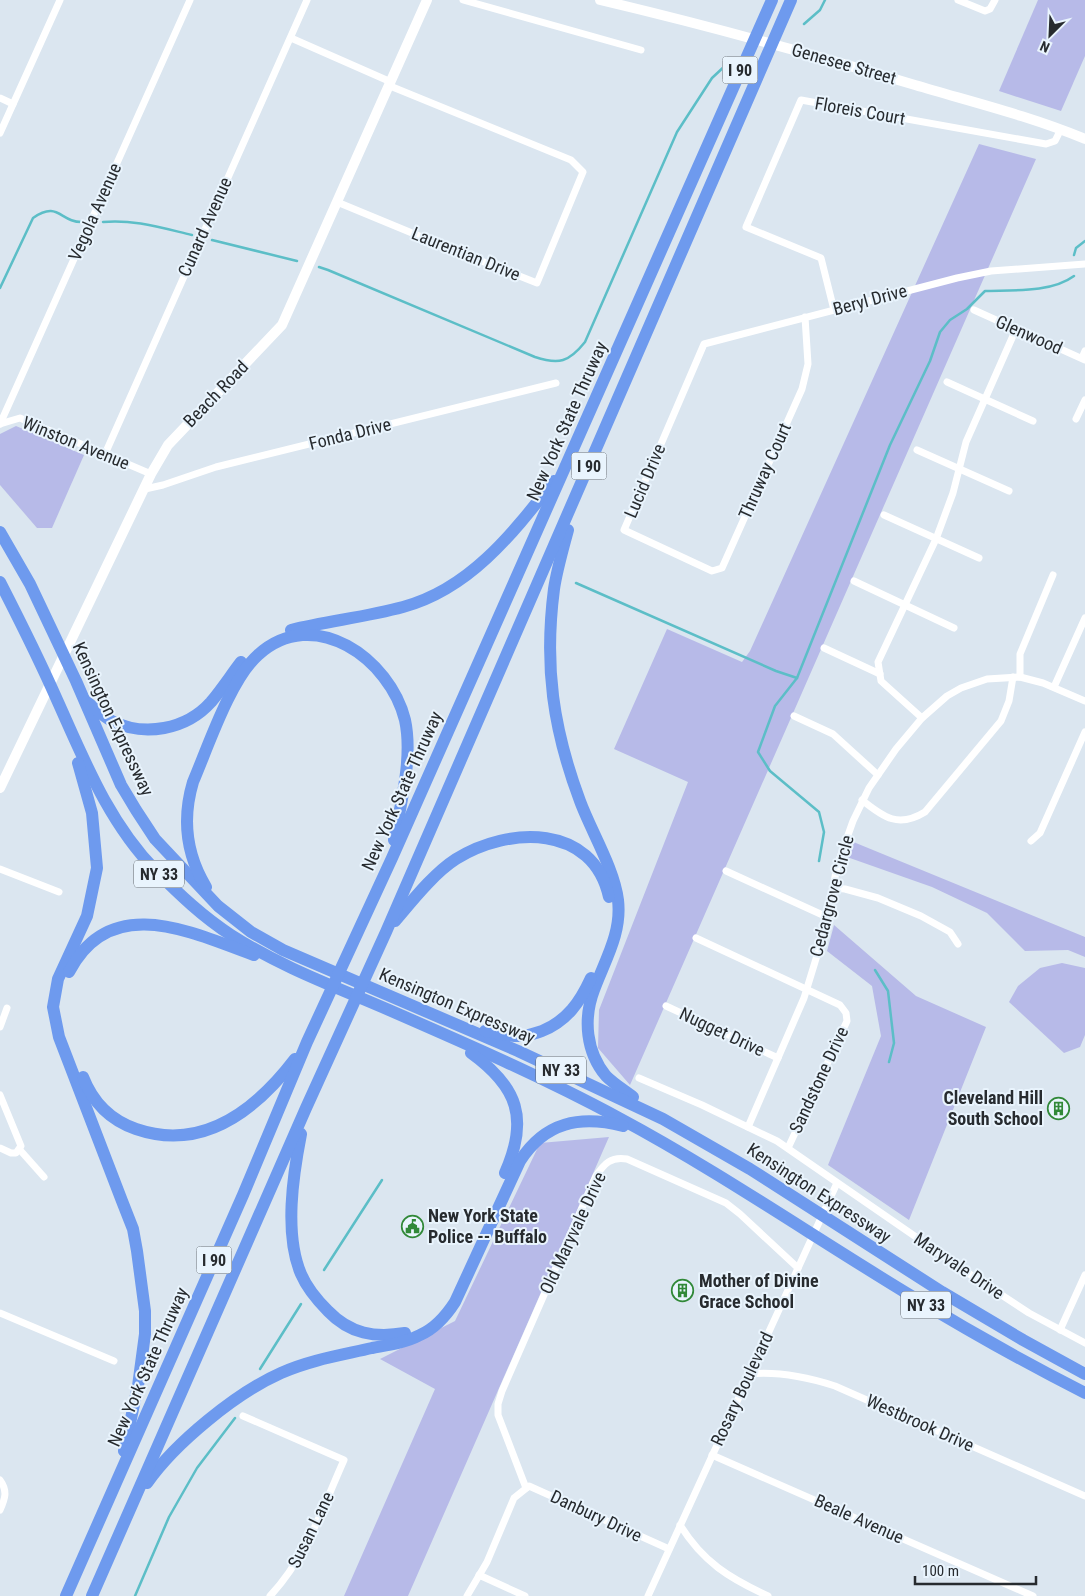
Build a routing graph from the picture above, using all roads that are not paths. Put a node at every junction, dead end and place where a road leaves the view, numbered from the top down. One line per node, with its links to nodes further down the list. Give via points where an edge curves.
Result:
1 (60, 0): 15 (street)
2 (190, 0): 34 (street, Vegola Avenue)
3 (307, 0): 11 (street, Cunard Avenue)
4 (427, 0): 13 (street, Beach Road)
5 (463, 0): 12 (street)
6 (600, 0): 16 (street, Genesee Street, via 808,53)
7 (772, 0): 37 (highway, New York State Thruway / I 90)
8 (791, 0): 42 (highway, I 90)
9 (958, 0): 10 (street, via 985,11)
10 (995, 0)
11 (291, 38): 13 (street); 36 (street, Cunard Avenue)
12 (641, 50)
13 (390, 84): 19 (street, Beach Road); 19 (street, Laurentian Drive, via 571,160 582,172 537,283)
14 (0, 98): 15 (street)
15 (13, 104): 17 (street)
16 (1061, 129): 18 (street, Genesee Street); 21 (street, Floreis Court, via 1055,141 1046,144 800,100 746,226 821,258)
17 (0, 133)
18 (1085, 139)
19 (337, 202): 39 (street, Beach Road, via 282,325 168,445)
20 (1085, 264): 21 (street, Beryl Drive, via 991,272)
21 (834, 310): 23 (street, Beryl Drive)
22 (974, 310): 24 (street, Glenwood)
23 (805, 317): 29 (street, Beryl Drive, via 704,344); 46 (street, Thruway Court, via 808,364 802,389 722,568 712,571)
24 (1016, 329): 26 (street, Glenwood); 30 (street)
25 (1085, 351): 26 (street)
26 (1083, 359)
27 (947, 382): 30 (street)
28 (556, 383): 40 (street, Fonda Drive, via 216,467)
29 (686, 386): 46 (street, Lucid Drive, via 624,530)
30 (985, 399): 32 (street); 38 (street, via 966,442)
31 (1085, 400): 33 (street)
32 (1033, 420)
33 (1076, 420)
34 (0, 424): 36 (street, Winston Avenue, via 20,418)
35 (917, 450): 38 (street)
36 (105, 454): 39 (street, Winston Avenue)
37 (567, 463): 58 (highway, via 513,533 452,586 405,607 275,636 252,651 210,703 185,722 146,730 127,727 110,720); 68 (highway, New York State Thruway / I 90)
38 (960, 469): 41 (street); 45 (street)
39 (152, 474): 40 (street, Beach Road)
40 (145, 489): 65 (street, Beach Road)
41 (1009, 491)
42 (576, 497): 75 (highway, I 90); 90 (highway, via 554,588 550,634 554,708 566,763 612,877 619,910 612,947 589,1005 588,1038 606,1076)
43 (884, 515): 45 (street)
44 (0, 532): 58 (highway, Kensington Expressway / NY 33, via 30,584)
45 (936, 539): 47 (street); 51 (street)
46 (670, 551)
47 (980, 558)
48 (1053, 575): 56 (street, via 1020,654)
49 (854, 581): 51 (street)
50 (0, 582): 62 (highway, Kensington Expressway / NY 33)
51 (906, 605): 53 (street); 55 (street, via 878,662)
52 (1085, 618): 57 (street)
53 (954, 628)
54 (824, 648): 55 (street)
55 (880, 674): 61 (street, via 881,681)
56 (1016, 677): 57 (street, Cedargrove Circle); 61 (street, Cedargrove Circle, via 987,679 961,688); 66 (street, via 1001,721 925,812 912,820 899,820 882,815)
57 (1054, 687): 59 (street, Cedargrove Circle)
58 (83, 698): 73 (highway, Kensington Expressway / NY 33, via 121,784 154,838)
59 (1085, 701)
60 (794, 716): 64 (street, via 833,734)
61 (922, 718): 64 (street, Cedargrove Circle)
62 (66, 720): 78 (highway, Kensington Expressway / NY 33, via 117,824 145,859 191,905 228,933); 109 (highway, via 92,813 97,868 86,916 58,979 53,1007 55,1022 133,1229 145,1311 142,1361)
63 (1085, 732): 67 (street, via 1040,833)
64 (878, 776): 66 (street, Cedargrove Circle)
65 (0, 788)
66 (862, 800): 71 (street, Cedargrove Circle, via 837,866)
67 (1031, 840)
68 (392, 858): 73 (highway, via 407,757 405,721 394,693 373,663 345,644 312,635 288,638 266,648 240,677 188,799 189,848); 85 (highway, New York State Thruway / I 90)
69 (0, 869): 72 (street)
70 (726, 870): 74 (street)
71 (833, 888): 74 (street, Cedargrove Circle); 77 (street, via 878,898 921,916 950,932)
72 (59, 892)
73 (218, 906): 82 (highway, Kensington Expressway / NY 33, via 251,932 283,950)
74 (827, 916): 79 (street, Cedargrove Circle)
75 (386, 932): 82 (highway, via 454,860 488,844 522,836 551,838 568,844 592,861 607,890 610,931 585,991 571,1011 547,1029 521,1037); 89 (highway, I 90)
76 (696, 938): 79 (street, Sandstone Drive)
77 (958, 944)
78 (302, 973): 84 (highway, Kensington Expressway / NY 33); 85 (highway, via 173,927 126,925 98,937 76,961 64,981 61,1012 88,1090 97,1104 128,1126 158,1135 198,1134 234,1118 252,1106 280,1078)
79 (806, 990): 86 (street, Cedargrove Circle); 94 (street, Sandstone Drive, via 840,1005 847,1021)
80 (666, 1006): 86 (street, Nugget Drive)
81 (7, 1008): 83 (street)
82 (458, 1025): 90 (highway, Kensington Expressway / NY 33)
83 (0, 1027)
84 (451, 1038): 89 (highway, via 494,1071 504,1084 514,1101 517,1131 510,1162 450,1297 434,1318 417,1329 377,1336 352,1329 321,1304 301,1274 293,1240 292,1206); 92 (highway, Kensington Expressway / NY 33, via 558,1087)
85 (308, 1042): 109 (highway, New York State Thruway / I 90)
86 (778, 1058): 91 (street, Cedargrove Circle)
87 (639, 1078): 91 (street, Sandstone Drive)
88 (0, 1095): 95 (street, via 19,1139)
89 (306, 1108): 114 (highway, I 90)
90 (664, 1118): 105 (highway, Kensington Expressway / NY 33, via 996,1324)
91 (748, 1127): 94 (street, Sandstone Drive)
92 (642, 1131): 106 (highway, Kensington Expressway / NY 33, via 980,1337); 114 (highway, via 595,1120 568,1123 543,1134 520,1161 455,1302 441,1321 420,1336 406,1341 303,1364 279,1373 231,1402 160,1465)
93 (0, 1148): 95 (street, via 11,1153)
94 (788, 1148): 97 (street, Maryvale Drive)
95 (20, 1150): 96 (street)
96 (44, 1177)
97 (837, 1183): 98 (street, Rosary Boulevard); 101 (street, Maryvale Drive, via 971,1275)
98 (798, 1268): 104 (street, Rosary Boulevard); 111 (street, Old Maryvale Drive, via 726,1203 627,1159 617,1157 610,1160 596,1176 498,1404 498,1415)
99 (1085, 1275): 101 (street)
100 (0, 1313): 103 (street)
101 (1060, 1330): 102 (street, Maryvale Drive)
102 (1085, 1343)
103 (114, 1361)
104 (749, 1374): 108 (street, Rosary Boulevard); 112 (street, Westbrook Drive, via 794,1375 835,1386)
105 (1085, 1374)
106 (1085, 1393)
107 (243, 1416): 120 (street, Susan Lane, via 344,1460 301,1556)
108 (712, 1455): 115 (street, Rosary Boulevard); 125 (street, Beale Avenue)
109 (118, 1478): 118 (highway, New York State Thruway / I 90)
110 (0, 1480): 113 (street, via 6,1492)
111 (525, 1488): 116 (street, Danbury Drive, via 536,1488); 117 (street, via 514,1498)
112 (1085, 1496)
113 (0, 1510)
114 (126, 1517): 119 (highway, I 90)
115 (680, 1525): 116 (street, Rosary Boulevard); 124 (street, via 709,1561 738,1582)
116 (669, 1549): 123 (street, Rosary Boulevard)
117 (479, 1574): 121 (street); 122 (street)
118 (66, 1596)
119 (92, 1596)
120 (270, 1596)
121 (467, 1596)
122 (525, 1596)
123 (648, 1596)
124 (768, 1596)
125 (1033, 1596)

